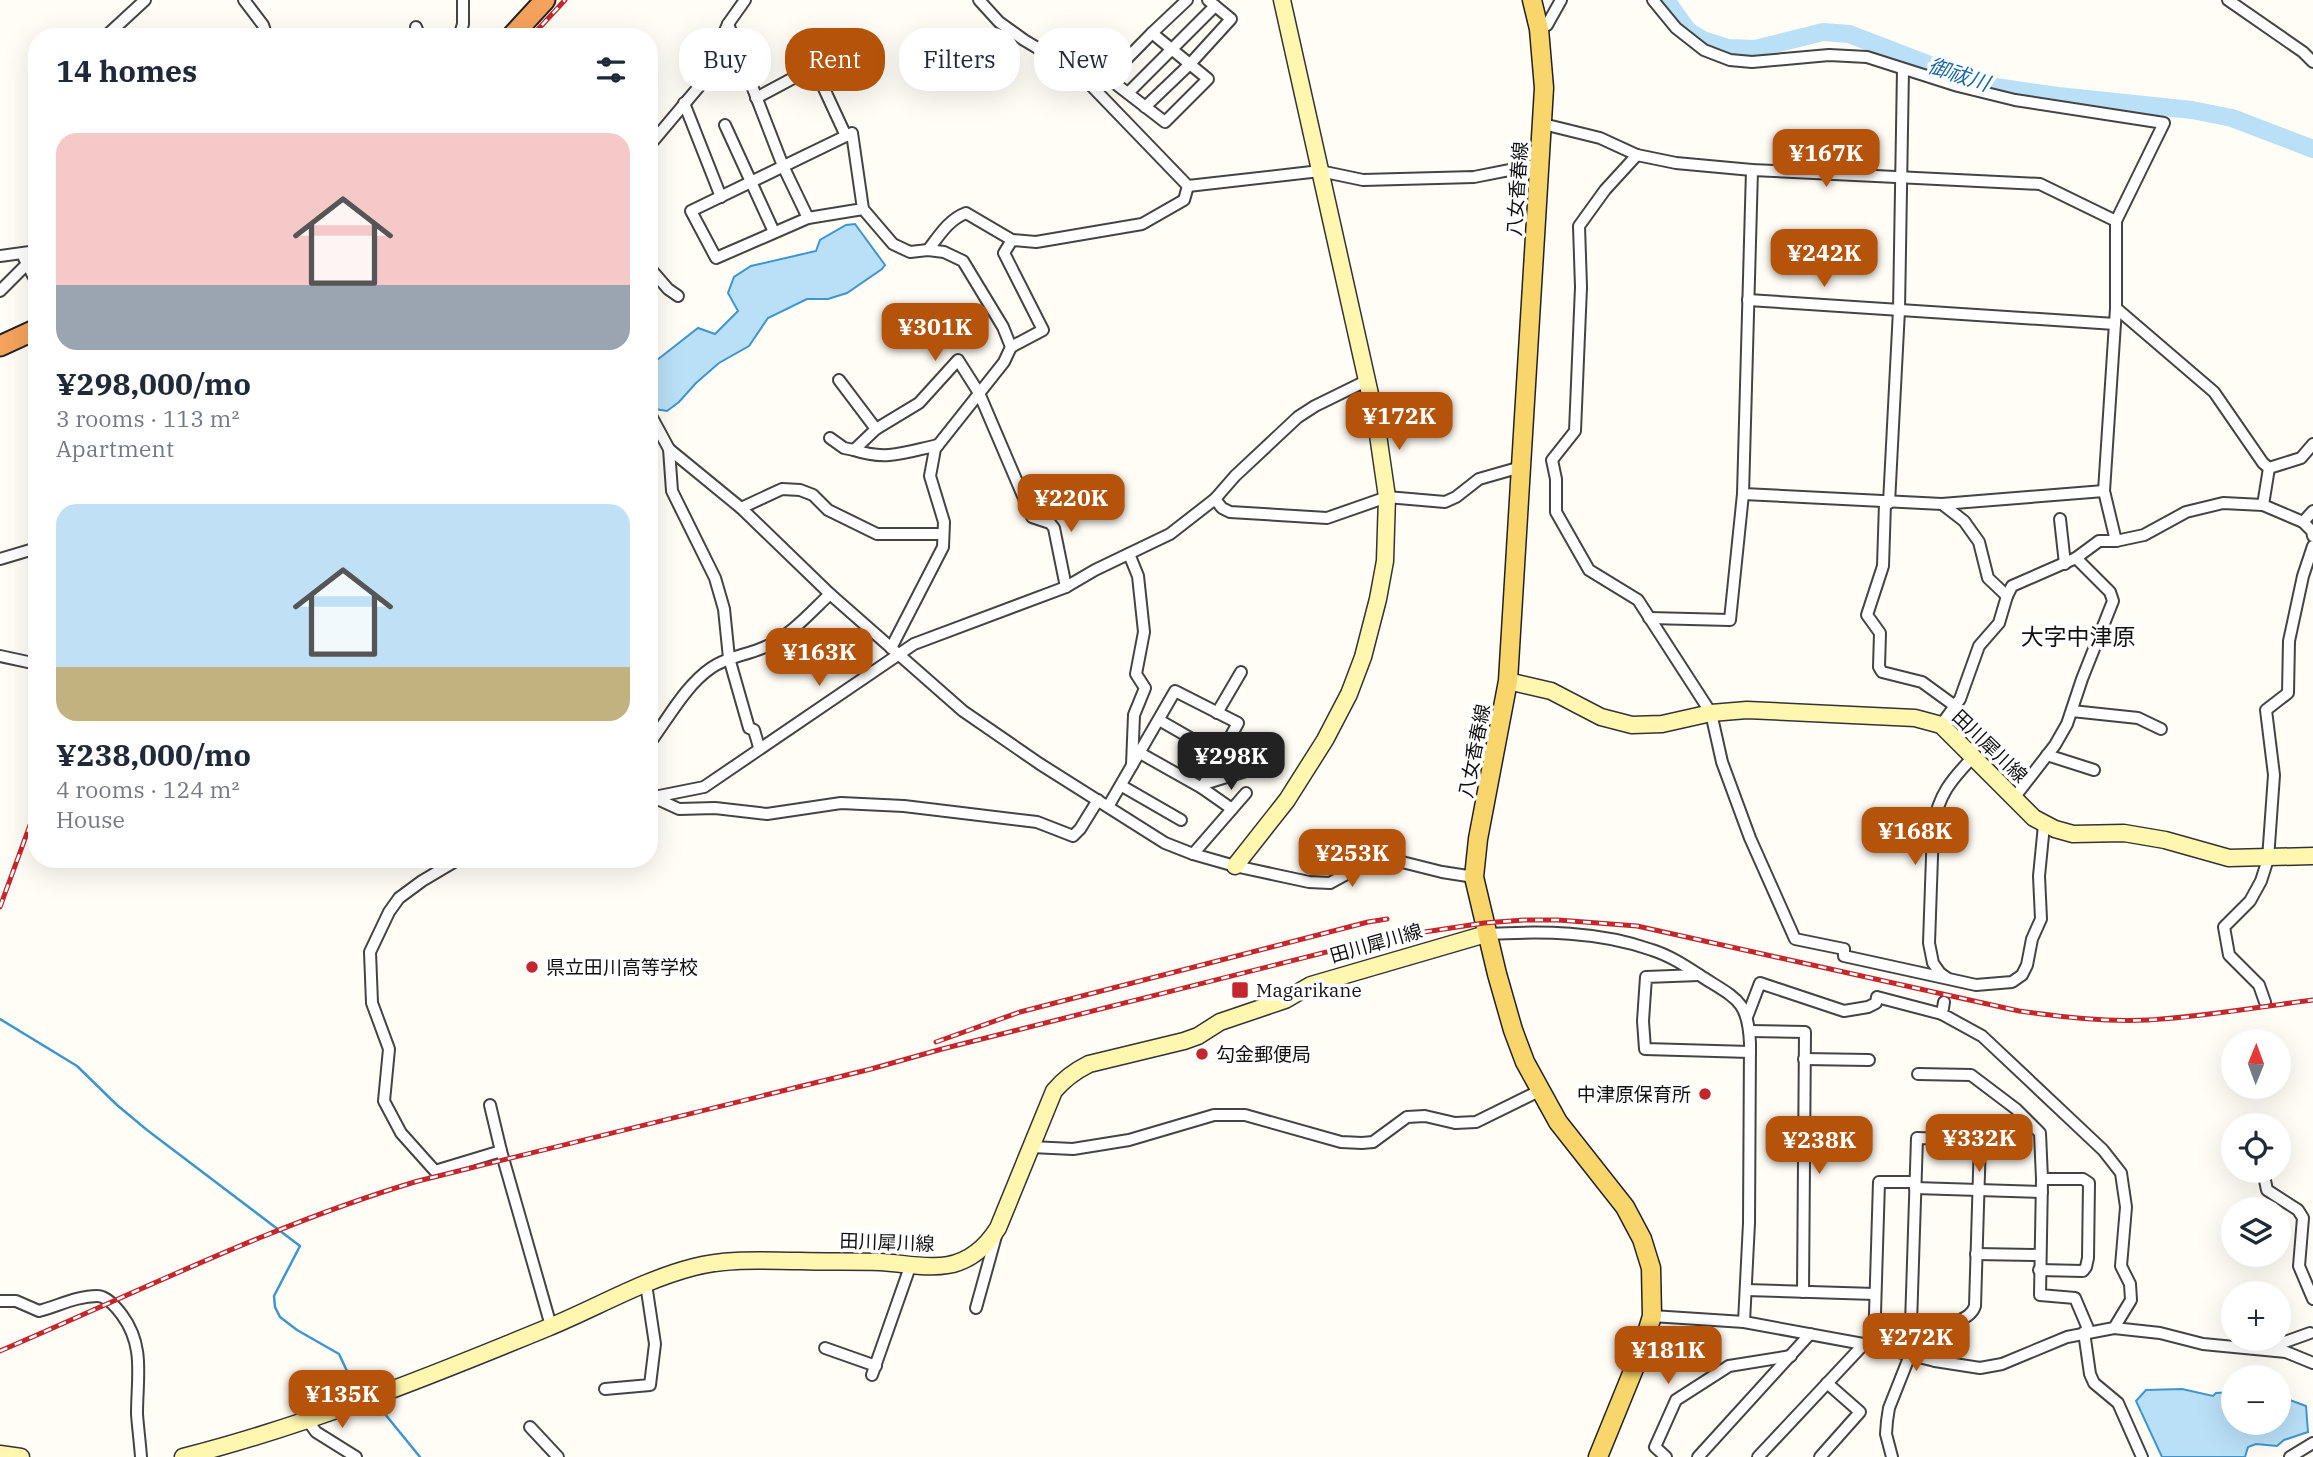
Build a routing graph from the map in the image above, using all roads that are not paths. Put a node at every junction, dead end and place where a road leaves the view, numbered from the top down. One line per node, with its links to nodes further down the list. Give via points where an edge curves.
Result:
1 (145, 0): 15 (street)
2 (244, 0): 16 (street)
3 (463, 0): 17 (street)
4 (545, 0): 18 (highway)
5 (745, 0): 14 (street)
6 (979, 0): 21 (street, via 999,23)
7 (1187, 0): 20 (street)
8 (1282, 0): 41 (main road)
9 (1532, 0): 19 (main road, 八女香春線)
10 (1561, 0): 19 (street, via 1547,25)
11 (1653, 0): 26 (street, via 1676,28 1704,50 1730,60 1829,55 1867,57)
12 (2228, 0): 24 (street)
13 (1211, 3): 22 (street); 25 (street, via 1231,19)
14 (728, 24): 30 (street); 31 (street, via 702,83)
15 (114, 28)
16 (264, 28)
17 (462, 28)
18 (519, 28)
19 (1539, 29): 33 (main road, 八女香春線)
20 (1152, 33): 22 (street); 23 (street)
21 (1034, 46)
22 (1172, 49): 25 (street); 29 (street)
23 (1132, 53)
24 (2313, 62)
25 (1190, 64): 32 (street); 32 (street, via 1208,79 1165,122)
26 (1903, 69): 42 (street); 48 (street, via 2015,100 2164,123)
27 (1096, 91): 44 (street)
28 (1125, 91): 29 (street)
29 (1128, 93): 32 (street)
30 (757, 98): 36 (street, via 814,67); 39 (street)
31 (684, 103): 35 (street); 45 (street)
32 (1145, 107)
33 (1543, 124): 37 (street, via 1600,138); 38 (main road, 八女香春線)
34 (725, 125): 43 (street)
35 (658, 135)
36 (846, 136): 39 (street); 46 (street, via 852,133)
37 (1637, 155): 40 (street); 101 (street, via 1579,226 1575,431 1552,460 1556,512 1589,569 1638,600)
38 (1540, 164): 41 (street, via 1474,177 1363,180); 76 (main road, 八女香春線)
39 (783, 166): 43 (street); 47 (street)
40 (1752, 170): 42 (street); 59 (street)
41 (1320, 171): 44 (street); 67 (main road)
42 (1901, 176): 48 (street, via 2040,184); 61 (street)
43 (751, 181): 45 (street); 49 (street)
44 (1188, 186): 50 (street, via 1184,200 1142,224 1036,242)
45 (721, 197): 49 (street, via 691,211 716,258)
46 (863, 209): 47 (street); 51 (street, via 893,244 911,252)
47 (808, 218): 49 (street)
48 (2116, 221): 60 (street)
49 (774, 232)
50 (1012, 240): 51 (street, via 966,213 948,224); 65 (street, via 1004,253 1043,330)
51 (928, 250): 65 (street, via 962,261)
52 (21, 252): 53 (street); 54 (street); 55 (street)
53 (28, 252)
54 (0, 256)
55 (27, 264): 57 (street)
56 (658, 277): 58 (street)
57 (0, 291)
58 (678, 296)
59 (1748, 300): 61 (street); 79 (street)
60 (2116, 308): 62 (street); 77 (street, via 2214,393)
61 (1899, 310): 62 (street); 82 (street)
62 (2115, 324): 78 (street)
63 (28, 333): 64 (highway)
64 (0, 346)
65 (1011, 346): 68 (street)
66 (839, 380): 70 (street)
67 (1367, 380): 80 (main road); 81 (street, via 1298,417)
68 (979, 393): 70 (street, via 958,360 919,403); 73 (street); 98 (street, via 1032,517 1054,528)
69 (658, 429): 74 (street)
70 (876, 429): 75 (street)
71 (830, 438): 75 (street)
72 (2313, 444): 77 (street, via 2301,458)
73 (938, 445): 75 (street, via 886,457); 89 (street, via 930,476 944,522)
74 (669, 449): 85 (street); 104 (street, via 673,491 715,578 724,609)
75 (854, 450)
76 (1521, 467): 80 (street, via 1479,479 1445,502); 107 (main road, 八女香春線)
77 (2269, 468): 84 (street)
78 (2104, 491): 83 (street); 91 (street)
79 (1743, 494): 82 (street); 101 (street, via 1730,620)
80 (1387, 497): 81 (street, via 1327,518 1230,512); 138 (main road, via 1385,561 1378,599 1349,694 1287,800)
81 (1214, 499): 94 (street, via 1170,534)
82 (1887, 503): 83 (street); 108 (street, via 1883,566 1867,615 1880,633 1879,667 1882,672 1922,682)
83 (1942, 504): 100 (street, via 1964,521 1979,541 1988,578)
84 (2263, 505): 88 (street); 91 (street, via 2223,502 2199,507 2144,534)
85 (741, 508): 89 (street, via 782,489 800,490 877,534); 99 (street)
86 (2313, 511): 88 (street)
87 (2060, 519): 97 (street)
88 (2303, 522): 90 (street)
89 (943, 534): 102 (street, via 943,547)
90 (2313, 536)
91 (2116, 541): 95 (street, via 2099,541)
92 (2313, 546): 137 (street, via 2289,641 2288,693 2266,710 2274,775)
93 (28, 551): 96 (street)
94 (1129, 554): 98 (street); 121 (street, via 1138,576 1144,632 1136,674 1145,688 1133,715)
95 (2076, 558): 97 (street); 109 (street, via 2110,592 2113,601)
96 (0, 559)
97 (2064, 564): 100 (street, via 2012,586)
98 (1066, 587): 102 (street)
99 (830, 594): 102 (street); 104 (street, via 767,646)
100 (2007, 596): 108 (street, via 1998,623 1979,646)
101 (1649, 618): 111 (street)
102 (894, 651): 116 (street); 130 (street, via 962,711)
103 (0, 656): 105 (street)
104 (729, 659): 115 (street, via 709,669 693,685); 116 (street, via 749,729 754,730)
105 (28, 662)
106 (1241, 672): 110 (street)
107 (1508, 681): 111 (main road, 田川犀川線, via 1551,691 1601,718 1632,725 1662,724); 140 (main road, 八女香春線)
108 (1955, 706): 113 (street)
109 (2071, 711): 114 (street, via 2138,718); 119 (street)
110 (1217, 712): 112 (street, via 1175,691); 118 (street, via 1238,723)
111 (1711, 713): 113 (main road, 田川犀川線, via 1747,710 1915,718); 143 (street, via 1722,762 1750,838 1795,939 1844,949 1844,956)
112 (1159, 720): 117 (street); 118 (street)
113 (1941, 725): 120 (main road, 田川犀川線)
114 (2161, 729)
115 (658, 732)
116 (759, 747): 127 (street, via 704,787)
117 (1140, 753): 121 (street); 125 (street)
118 (1220, 755): 125 (street)
119 (2048, 755): 123 (street); 128 (street)
120 (1974, 756): 128 (main road, 田川犀川線); 143 (street, via 1950,781 1935,810 1929,943 1933,963)
121 (1132, 768): 124 (street)
122 (1249, 770): 125 (street)
123 (2094, 770)
124 (1122, 786): 131 (street); 133 (street)
125 (1203, 786): 132 (street)
126 (1246, 793): 132 (street)
127 (658, 797)
128 (2014, 799): 134 (main road, 田川犀川線)
129 (658, 800): 130 (street, via 679,809 767,814 841,803 904,806 1037,822 1073,836)
130 (1098, 800): 131 (street)
131 (1109, 806): 135 (street, via 1165,843)
132 (1232, 809): 135 (street)
133 (1181, 820)
134 (2044, 825): 137 (main road, 田川犀川線, via 2073,834 2124,833 2165,840 2229,858); 143 (street, via 2041,919 2022,975 1996,985)
135 (1193, 854): 138 (street)
136 (2313, 856): 137 (main road, 田川犀川線)
137 (2268, 859): 145 (street, via 2250,901 2224,927 2230,955 2259,985)
138 (1235, 866): 140 (street, via 1330,883 1376,860 1390,859)
139 (444, 868): 156 (street, via 399,898 370,952 372,1003 389,1049 384,1101 401,1133 435,1171)
140 (1474, 877): 141 (main road, 八女香春線)
141 (1486, 934): 142 (street, via 1548,931 1627,943 1674,959); 153 (main road, 八女香春線, via 1513,1030); 155 (main road, 田川犀川線, via 1311,985 1184,1041 1089,1064 1067,1077 1055,1091)
142 (1699, 975): 147 (street, via 1735,998); 149 (street, via 1646,977 1645,1049)
143 (1948, 984)
144 (1944, 1002): 146 (street)
145 (2265, 1002)
146 (1942, 1014): 147 (street, via 1877,998 1868,1007 1844,1011 1760,983); 177 (street, via 1992,1045 2103,1150 2121,1173 2126,1208 2121,1266 2130,1284 2131,1300)
147 (1747, 1017): 148 (street)
148 (1749, 1031): 149 (street); 150 (street, via 1805,1032)
149 (1750, 1052): 168 (street)
150 (1804, 1059): 151 (street); 169 (street)
151 (1869, 1060)
152 (1918, 1073): 157 (street, via 1971,1075 2016,1109 2040,1133)
153 (1539, 1091): 155 (street, via 1476,1122 1407,1117 1373,1142 1341,1142 1245,1115 1214,1115 1129,1140 1073,1149); 174 (main road, 八女香春線, via 1625,1206 1642,1239 1651,1268)
154 (490, 1105): 156 (street)
155 (1031, 1147): 162 (main road, 田川犀川線)
156 (501, 1151): 176 (street)
157 (2042, 1179): 161 (street); 166 (street, via 2090,1183 2088,1258 2083,1271)
158 (2266, 1183): 171 (street, via 2267,1190 2303,1218 2300,1266)
159 (1915, 1185): 160 (street); 160 (street, via 1917,1139 1980,1140); 170 (street, via 1879,1182); 186 (street)
160 (1978, 1190): 161 (street); 163 (street)
161 (2042, 1192): 164 (street)
162 (998, 1228): 165 (main road, 田川犀川線, via 984,1248 964,1260 948,1265); 173 (street)
163 (1976, 1254): 164 (street); 188 (street, via 1973,1311 1944,1331)
164 (2040, 1255): 166 (street)
165 (912, 1264): 167 (main road, 田川犀川線, via 730,1262 696,1266); 184 (street, via 874,1371)
166 (2039, 1270): 178 (street, via 2040,1295 2075,1298)
167 (646, 1284): 176 (main road, 田川犀川線); 191 (street, via 655,1344 650,1385)
168 (1746, 1290): 169 (street); 175 (street)
169 (1803, 1292): 170 (street)
170 (1875, 1294): 182 (street)
171 (2313, 1298)
172 (0, 1301): 198 (street, via 16,1301 39,1311 100,1296 117,1307 136,1343)
173 (976, 1308)
174 (1652, 1316): 175 (street); 202 (main road, 八女香春線)
175 (1744, 1321): 180 (street)
176 (551, 1326): 192 (main road, 田川犀川線)
177 (2115, 1328): 178 (street); 183 (street)
178 (2086, 1332): 188 (street, via 1990,1367); 207 (street, via 2094,1383 2118,1404)
179 (2312, 1332): 181 (street)
180 (1810, 1334): 182 (street); 187 (street)
181 (2291, 1339)
182 (1869, 1345): 186 (street); 190 (street)
183 (2221, 1346)
184 (825, 1348)
185 (2276, 1351): 189 (street)
186 (1910, 1355): 188 (street); 206 (street, via 1889,1408 1886,1434)
187 (1791, 1356): 203 (street, via 1729,1366 1676,1399 1655,1447); 204 (street)
188 (1935, 1361)
189 (2313, 1363)
190 (1827, 1383): 196 (street, via 1860,1412); 205 (street)
191 (605, 1389)
192 (308, 1420): 199 (main road, 田川犀川線); 200 (street, via 316,1433)
193 (530, 1427): 201 (street)
194 (2313, 1443): 208 (street)
195 (0, 1454): 197 (main road)
196 (1824, 1456)
197 (21, 1457)
198 (141, 1457)
199 (183, 1457)
200 (356, 1457)
201 (558, 1457)
202 (1598, 1457)
203 (1666, 1457)
204 (1698, 1457)
205 (1758, 1457)
206 (1892, 1457)
207 (2142, 1457)
208 (2290, 1457)

